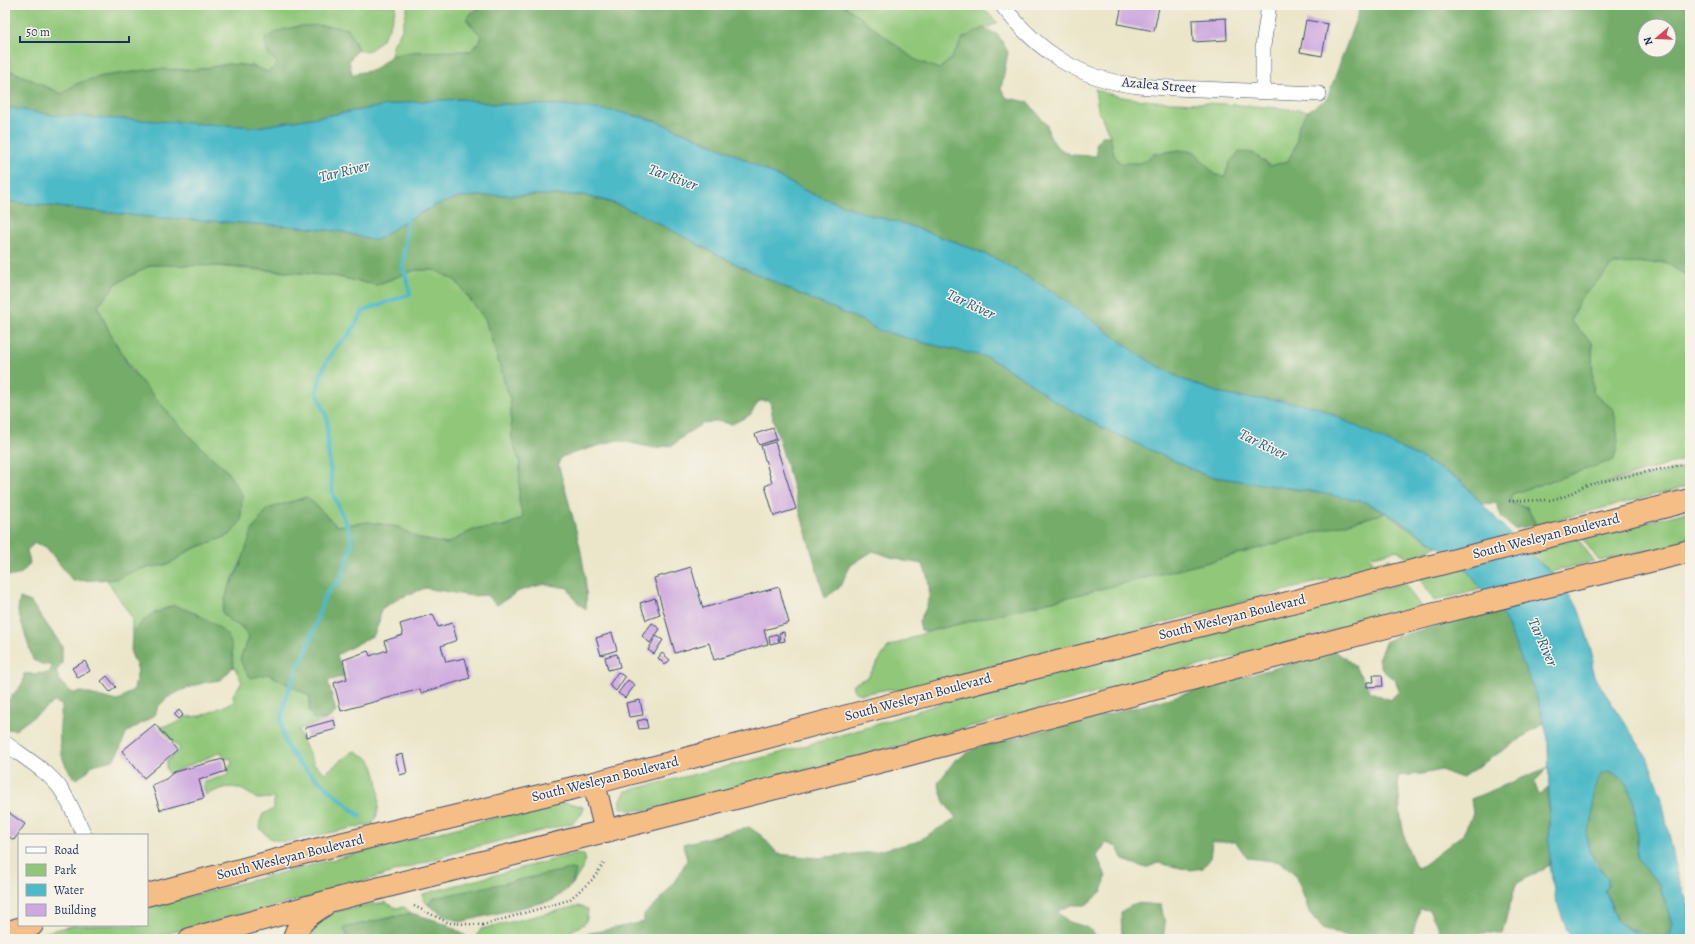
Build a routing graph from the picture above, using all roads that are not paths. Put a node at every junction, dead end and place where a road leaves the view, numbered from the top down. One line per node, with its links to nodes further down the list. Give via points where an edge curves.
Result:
1 (1002, 5): 3 (street, Azalea Street, via 1012,20 1045,50 1064,63 1097,77 1138,86)
2 (1269, 5): 3 (street, via 1263,46)
3 (1263, 92): 4 (street, Azalea Street)
4 (1319, 94)
5 (1690, 500): 8 (highway, South Wesleyan Boulevard, via 904,700)
6 (1690, 551): 9 (highway, via 1431,615)
7 (5, 743): 10 (street, via 59,787 74,811)
8 (594, 783): 9 (highway); 11 (highway, South Wesleyan Boulevard)
9 (606, 832): 12 (highway)
10 (84, 834)
11 (149, 893)
12 (333, 900): 15 (highway); 16 (highway, via 306,918)
13 (29, 926): 14 (highway)
14 (5, 933)
15 (190, 939)
16 (294, 939)

